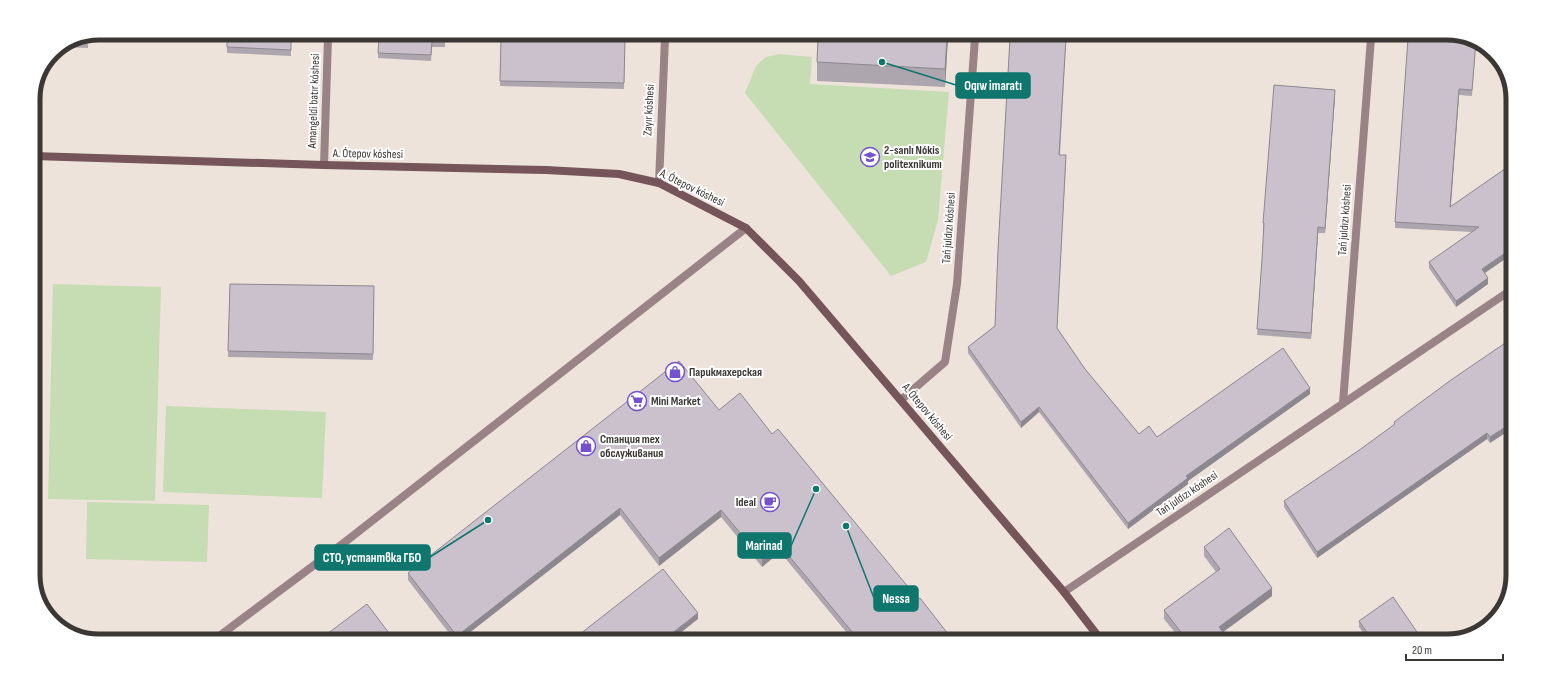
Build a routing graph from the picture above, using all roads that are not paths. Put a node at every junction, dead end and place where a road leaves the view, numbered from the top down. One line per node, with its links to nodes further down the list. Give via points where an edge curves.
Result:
1 (328, 40): 6 (street, Amangeldi batır kóshesi)
2 (665, 40): 7 (street, Zayır kóshesi)
3 (975, 40): 10 (street, Tań juldızı kóshesi, via 957,284 945,362)
4 (1371, 40): 11 (street, Tań juldızı kóshesi)
5 (40, 156): 6 (main road, A. Ótepov kóshesi)
6 (324, 165): 7 (main road, A. Ótepov kóshesi, via 618,174)
7 (659, 183): 8 (main road, A. Ótepov kóshesi)
8 (746, 228): 10 (main road, A. Ótepov kóshesi, via 799,281); 13 (street, via 352,537)
9 (1506, 293): 11 (street, Tań juldızı kóshesi)
10 (901, 400): 12 (main road, A. Ótepov kóshesi)
11 (1343, 403): 12 (street, Tań juldızı kóshesi)
12 (1064, 592): 14 (main road, A. Ótepov kóshesi)
13 (221, 634)
14 (1096, 634)

